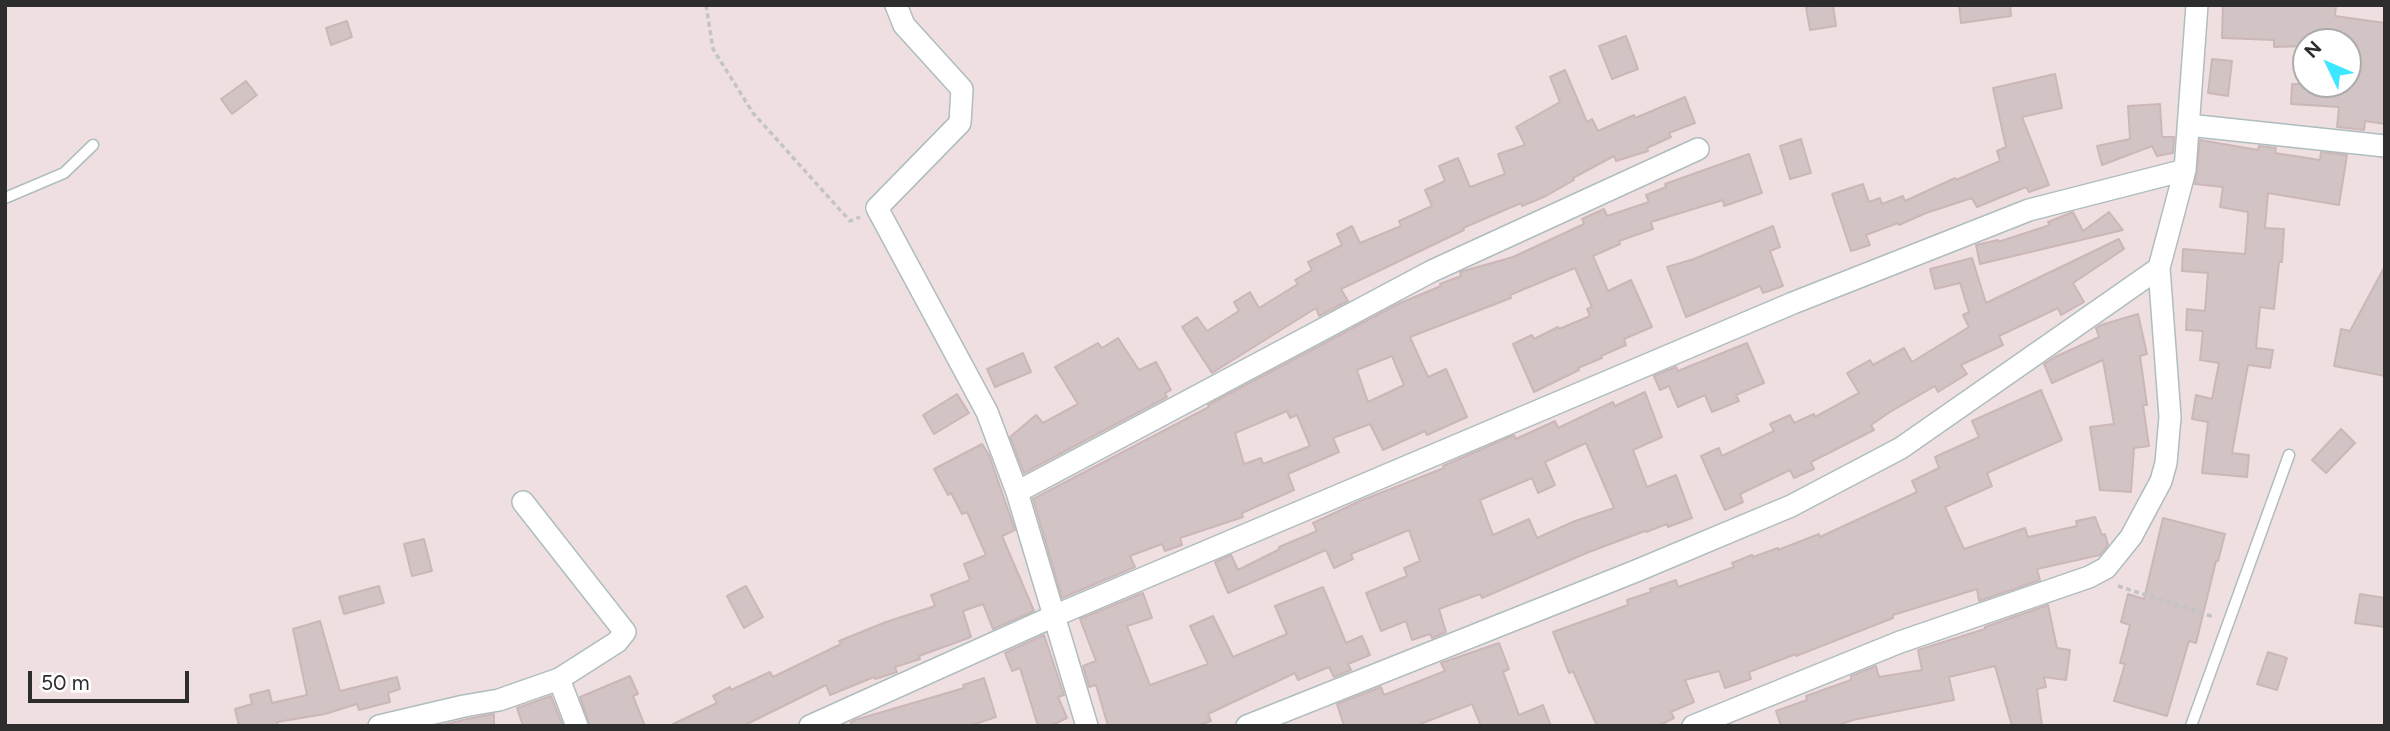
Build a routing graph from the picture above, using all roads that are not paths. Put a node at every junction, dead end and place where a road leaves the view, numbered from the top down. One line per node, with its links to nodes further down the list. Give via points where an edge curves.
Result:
1 (896, 5): 11 (street, via 904,25 962,89 960,123 877,208 987,412)
2 (2197, 5): 3 (street)
3 (2188, 125): 5 (street); 7 (street)
4 (93, 145): 8 (lane, via 64,173)
5 (2385, 146)
6 (1698, 149): 11 (street, via 1432,271)
7 (2185, 170): 9 (street); 13 (street, via 2029,210 1930,249)
8 (5, 198)
9 (2159, 268): 19 (street, via 1901,448 1791,506); 20 (street, via 2170,417 2166,463 2131,537 2106,568 1899,642)
10 (2289, 455): 21 (lane)
11 (1017, 492): 13 (street)
12 (523, 502): 14 (street, via 625,632 617,642)
13 (1054, 616): 17 (street); 18 (street)
14 (559, 679): 15 (street, via 499,700); 16 (street)
15 (379, 726)
16 (577, 726)
17 (810, 726)
18 (1087, 726)
19 (1247, 726)
20 (1693, 726)
21 (2191, 726)

